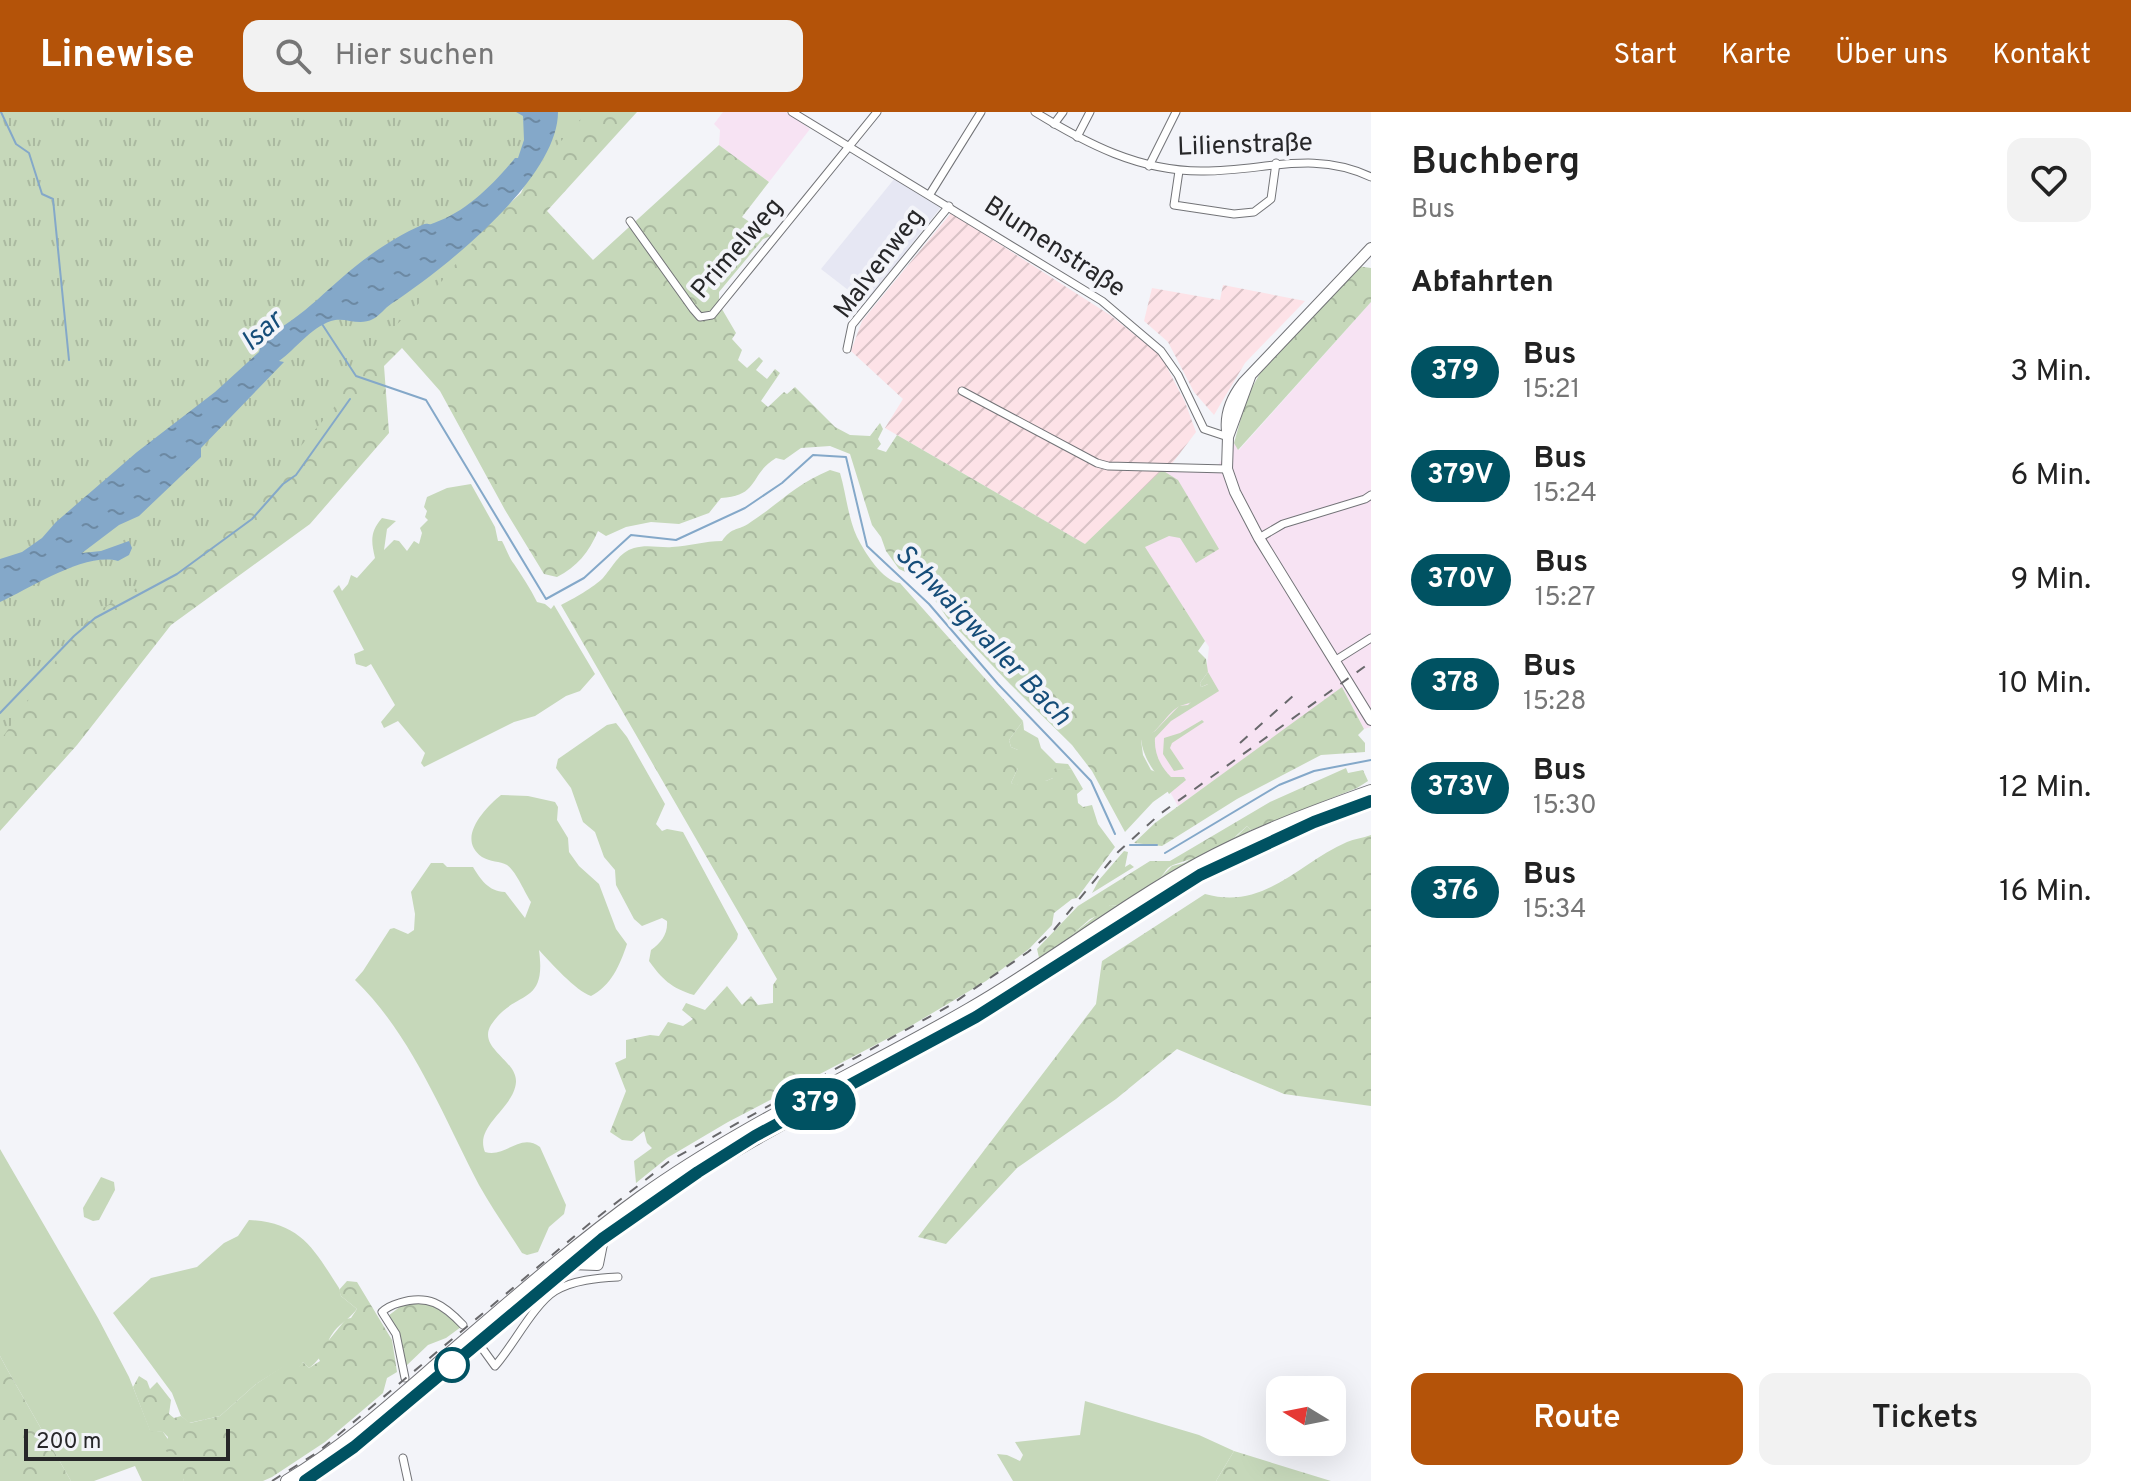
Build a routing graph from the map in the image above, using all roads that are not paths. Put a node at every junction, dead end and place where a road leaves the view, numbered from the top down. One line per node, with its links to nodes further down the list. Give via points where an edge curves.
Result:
1 (792, 112): 8 (street, Blumenstraße)
2 (877, 112): 11 (street)
3 (981, 112): 16 (street)
4 (1035, 112): 9 (street, Lilienstraße)
5 (1063, 112): 9 (street)
6 (1090, 112): 10 (street)
7 (1176, 112): 13 (street)
8 (802, 115): 11 (street, Blumenstraße)
9 (1054, 124): 10 (street, Lilienstraße)
10 (1077, 137): 13 (street, Lilienstraße)
11 (849, 148): 16 (street, Blumenstraße); 18 (street, Primelweg, via 716,313 706,318 693,309)
12 (1276, 163): 14 (street, Lilienstraße); 14 (street, via 1271,199 1254,212 1234,214 1174,205); 15 (street, Lilienstraße, via 1343,166)
13 (1149, 166): 14 (street, Lilienstraße)
14 (1179, 171)
15 (1371, 177)
16 (930, 194): 17 (street, Blumenstraße)
17 (949, 206): 20 (street, Malvenweg, via 852,325); 22 (street, Blumenstraße, via 1102,301 1153,343 1178,375 1204,429)
18 (630, 221)
19 (1369, 254): 22 (street, via 1265,357 1250,377)
20 (847, 349)
21 (962, 391): 23 (street, via 1101,464)
22 (1228, 437): 23 (street)
23 (1227, 469): 25 (street)
24 (1371, 495): 25 (street, via 1283,524)
25 (1259, 538): 27 (street)
26 (1371, 638): 27 (street)
27 (1336, 660): 28 (street)
28 (1371, 720)
29 (1371, 784): 31 (main road)
30 (1371, 791): 31 (main road)
31 (1342, 801): 41 (main road, via 1196,865 972,1008 691,1164 567,1254)
32 (1371, 801): 33 (main road, via 1200,875 976,1017 755,1136)
33 (602, 1239): 34 (main road); 35 (main road)
34 (571, 1263): 35 (main road); 45 (main road, via 354,1447)
35 (597, 1264): 37 (street)
36 (618, 1277): 37 (street)
37 (603, 1278): 39 (street, via 556,1291 495,1366)
38 (463, 1325): 40 (street, via 448,1309 425,1299 386,1308 382,1312 396,1334)
39 (482, 1348)
40 (405, 1378): 41 (main road); 42 (main road)
41 (420, 1379): 42 (main road)
42 (398, 1398): 44 (main road)
43 (403, 1458): 46 (street)
44 (287, 1481)
45 (305, 1481)
46 (408, 1481)

